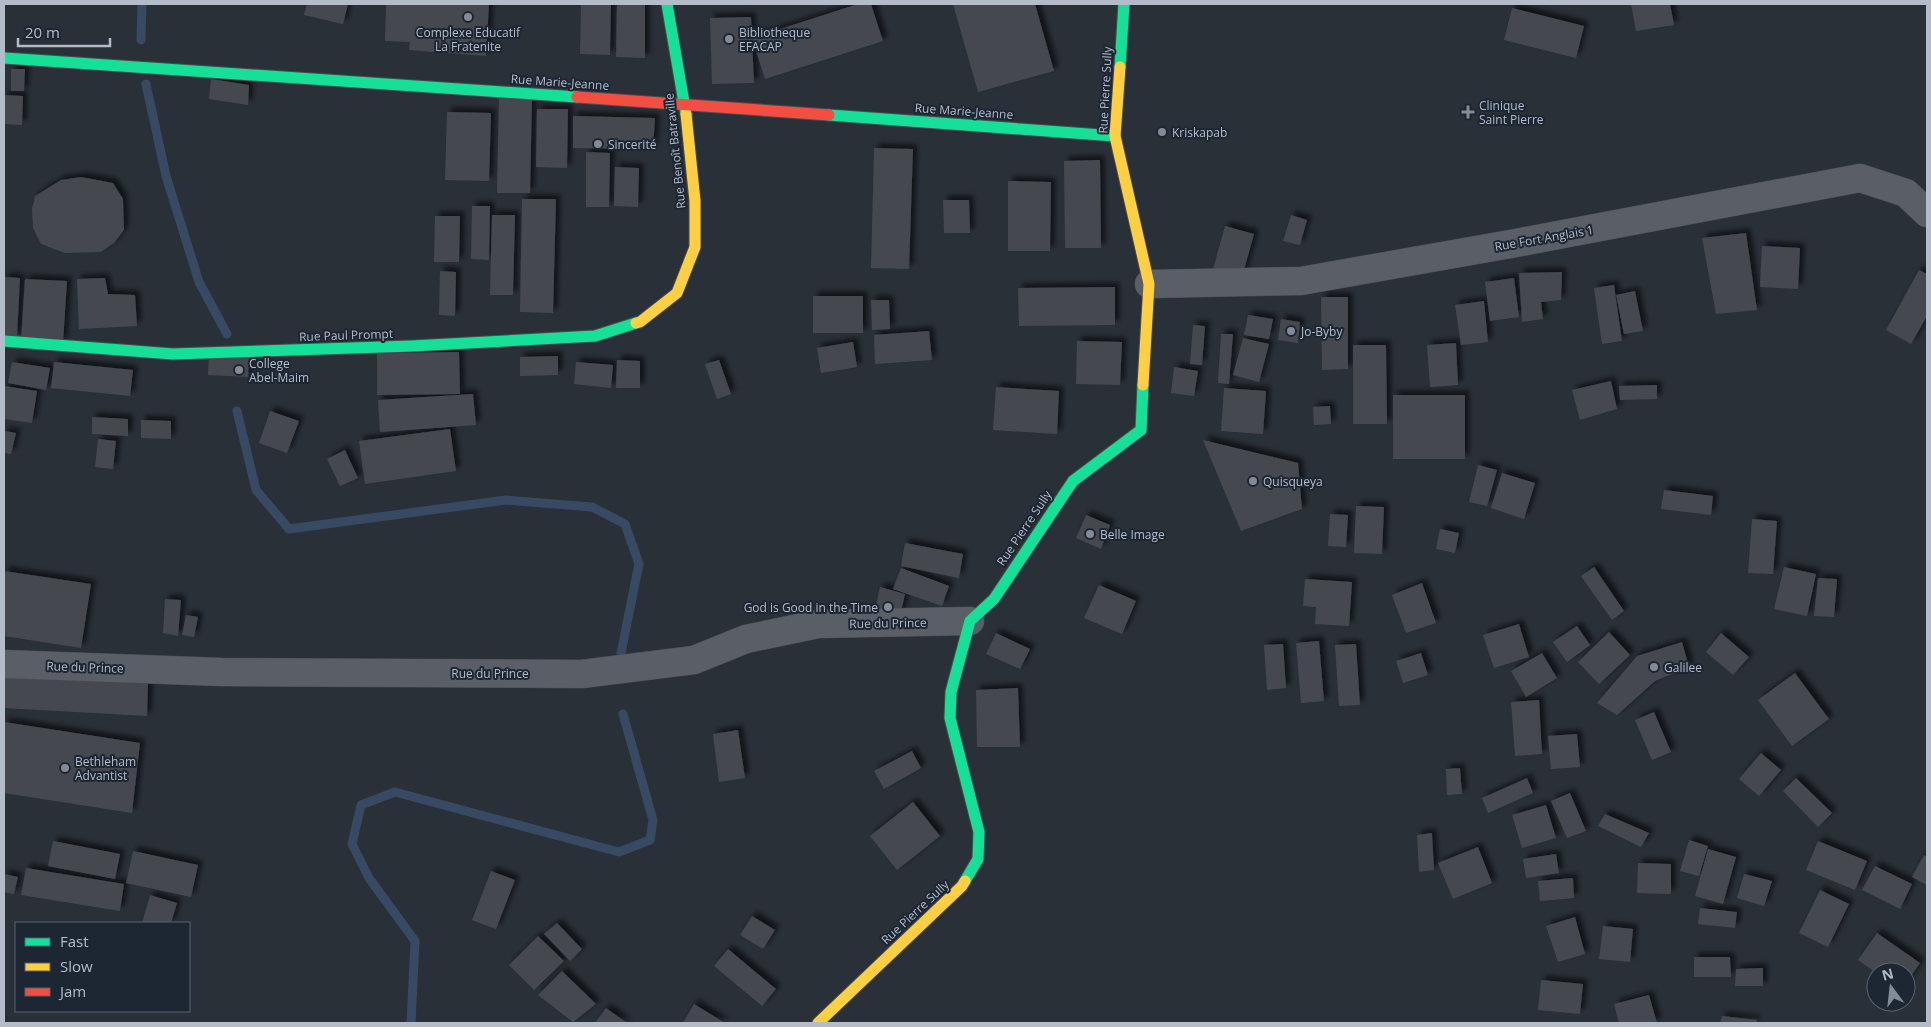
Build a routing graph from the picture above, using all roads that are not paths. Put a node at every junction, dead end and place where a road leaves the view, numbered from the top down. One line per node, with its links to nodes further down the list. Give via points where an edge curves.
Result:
1 (667, 4): 4 (street, Rue Benoît Batraville)
2 (1124, 4): 5 (street, Rue Pierre Sully)
3 (4, 58): 4 (street, Rue Marie-Jeanne)
4 (685, 104): 5 (street, Rue Marie-Jeanne); 8 (street, Rue Benoît Batraville, via 695,201 695,247)
5 (1115, 136): 7 (street, Rue Pierre Sully)
6 (1927, 213): 7 (street, Rue Fort Anglais 1, via 1906,193 1860,178 1301,281)
7 (1149, 284): 10 (street, Rue Pierre Sully, via 1141,430 1073,481 994,599)
8 (676, 293): 9 (street, Rue Paul Prompt, via 640,322 595,336 173,354)
9 (4, 341)
10 (970, 621): 11 (street, Rue du Prince, via 818,624 746,640 694,660 582,674 222,672); 12 (street, Rue Pierre Sully, via 951,692 950,718 979,832 978,858 962,886)
11 (4, 664)
12 (818, 1023)

